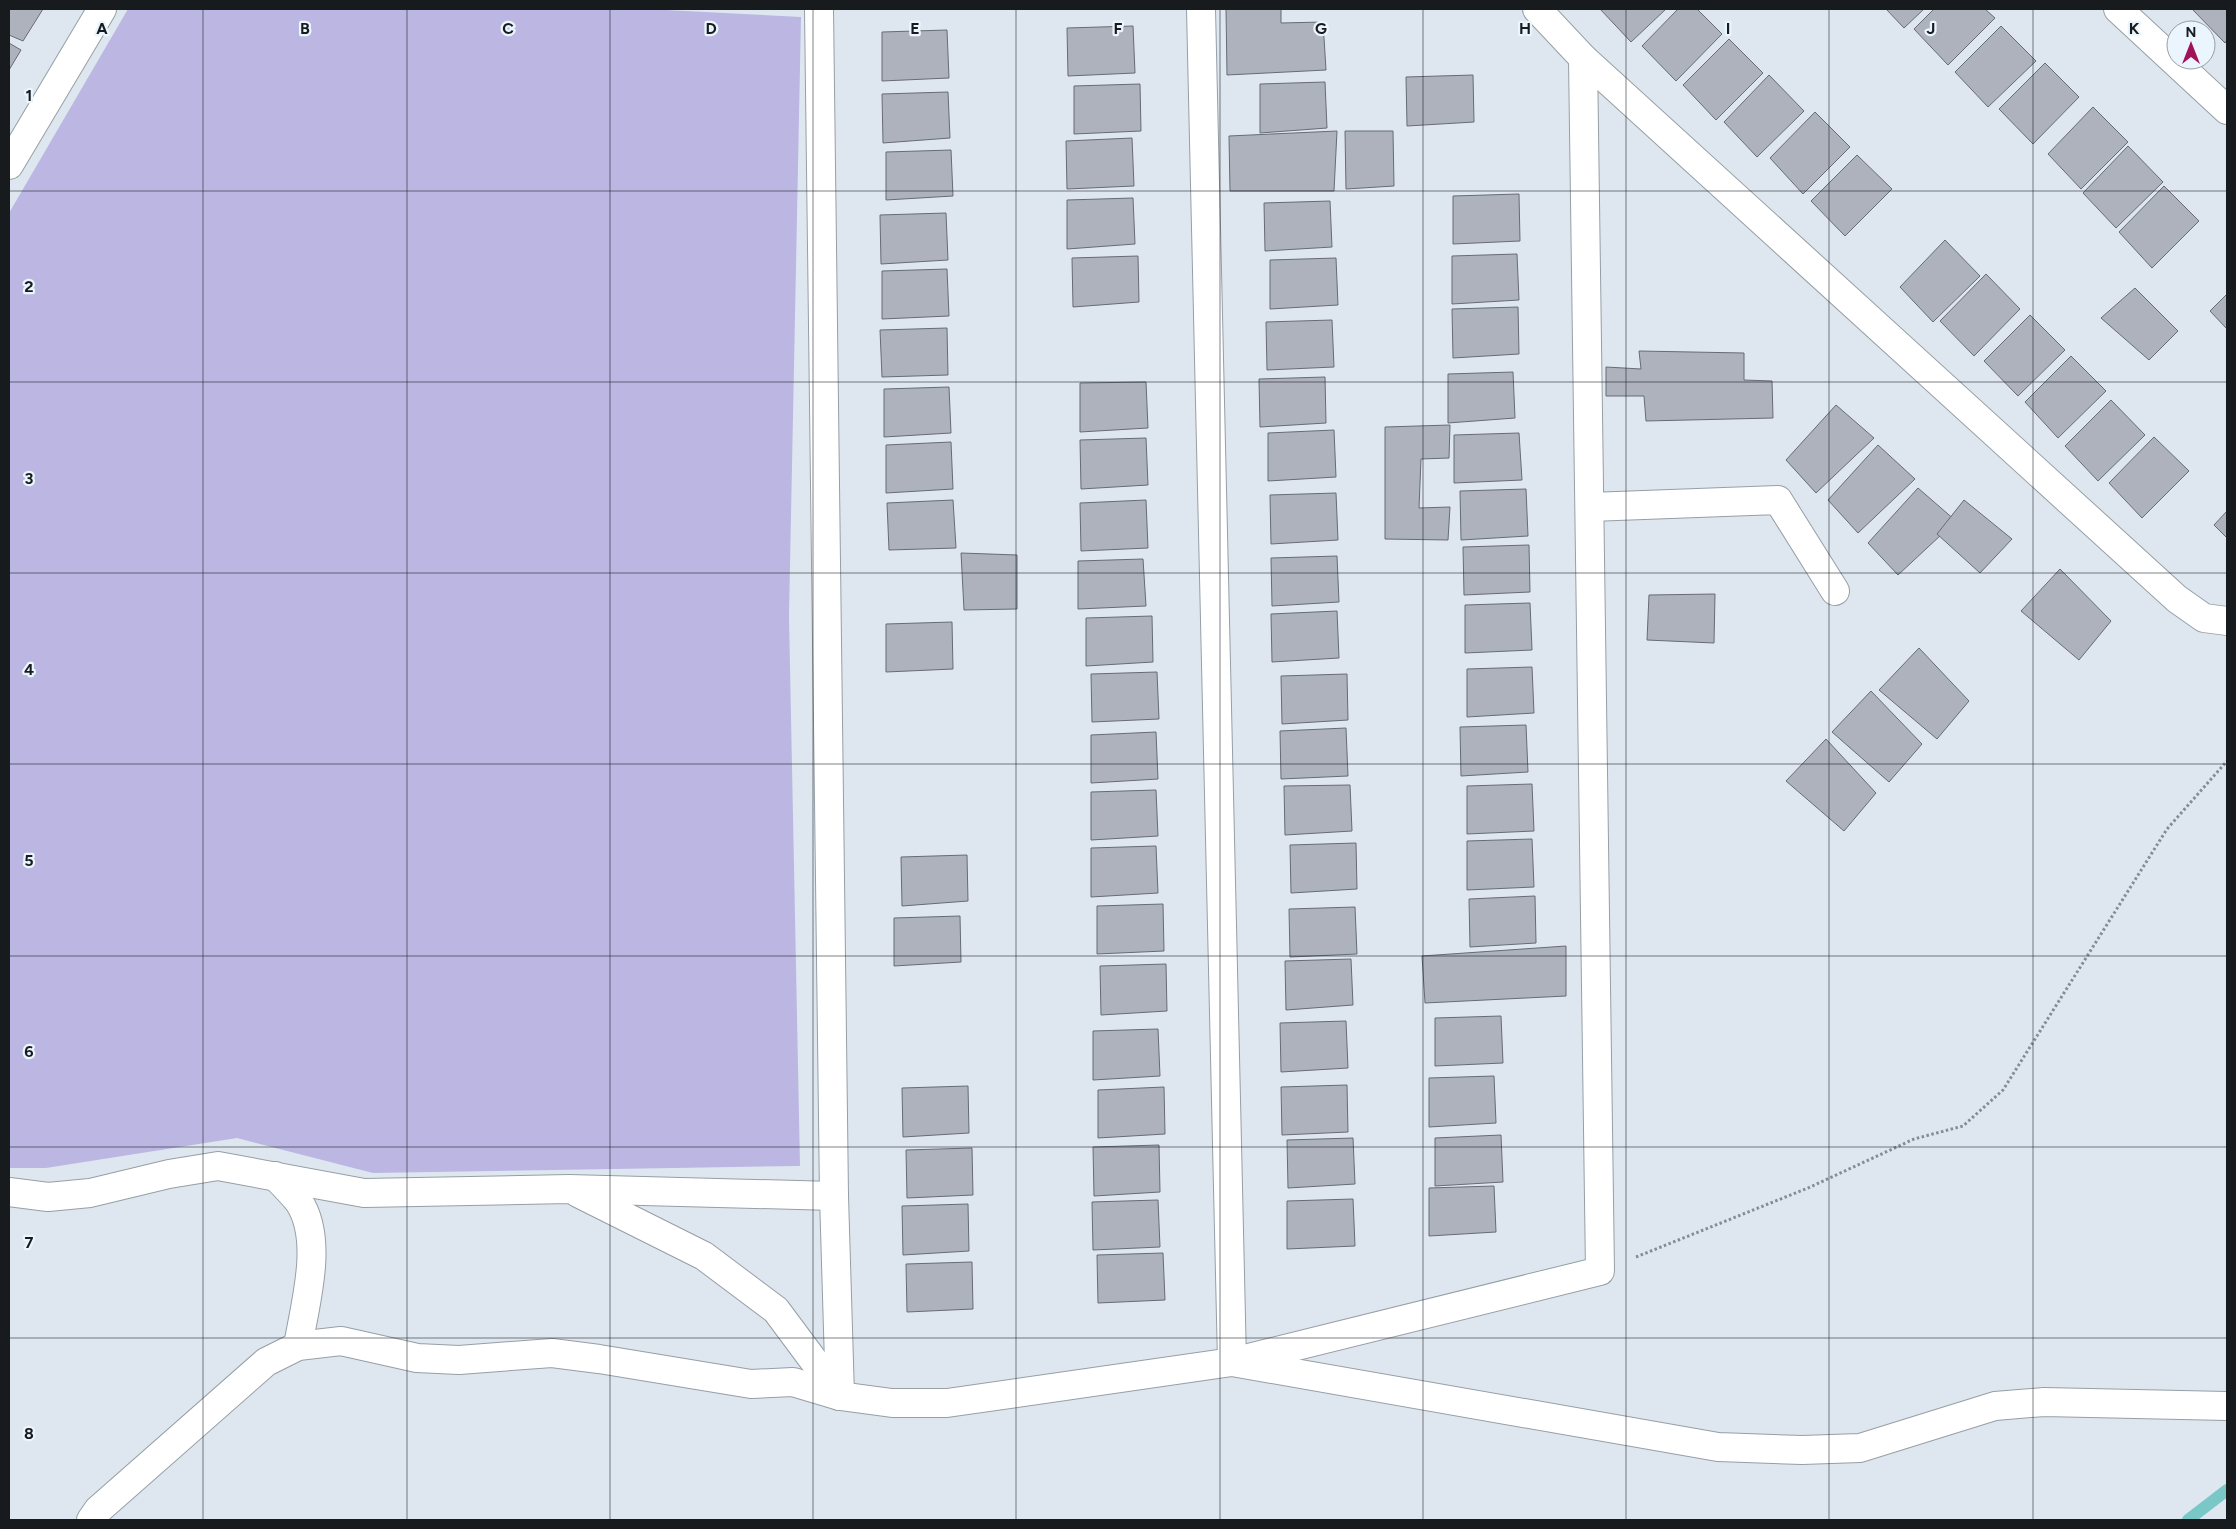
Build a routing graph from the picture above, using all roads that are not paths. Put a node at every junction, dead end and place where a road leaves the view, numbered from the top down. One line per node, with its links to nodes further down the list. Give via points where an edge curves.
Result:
1 (102, 9): 8 (street)
2 (819, 9): 15 (street)
3 (1202, 9): 17 (street)
4 (1537, 9): 6 (street)
5 (2118, 9): 7 (street)
6 (1583, 58): 9 (street); 11 (street, via 2177,600 2204,618)
7 (2227, 110)
8 (9, 165)
9 (1590, 507): 10 (street, via 1778,500); 17 (street, via 1600,1270)
10 (1835, 591)
11 (2227, 621)
12 (276, 1176): 13 (street, via 364,1194); 14 (street, via 218,1166 90,1193 48,1197); 16 (street, via 299,1203 311,1232 311,1266)
13 (569, 1188): 15 (street); 18 (street, via 704,1256 776,1310)
14 (9, 1192)
15 (834, 1196): 18 (street)
16 (298, 1346): 18 (street, via 341,1341 417,1358 459,1360 552,1353 750,1384 793,1382); 20 (street, via 266,1362)
17 (1232, 1362): 18 (street, via 947,1403 892,1404); 19 (street, via 1718,1447 1860,1448 1995,1406 2044,1402)
18 (840, 1396)
19 (2227, 1406)
20 (91, 1520)

